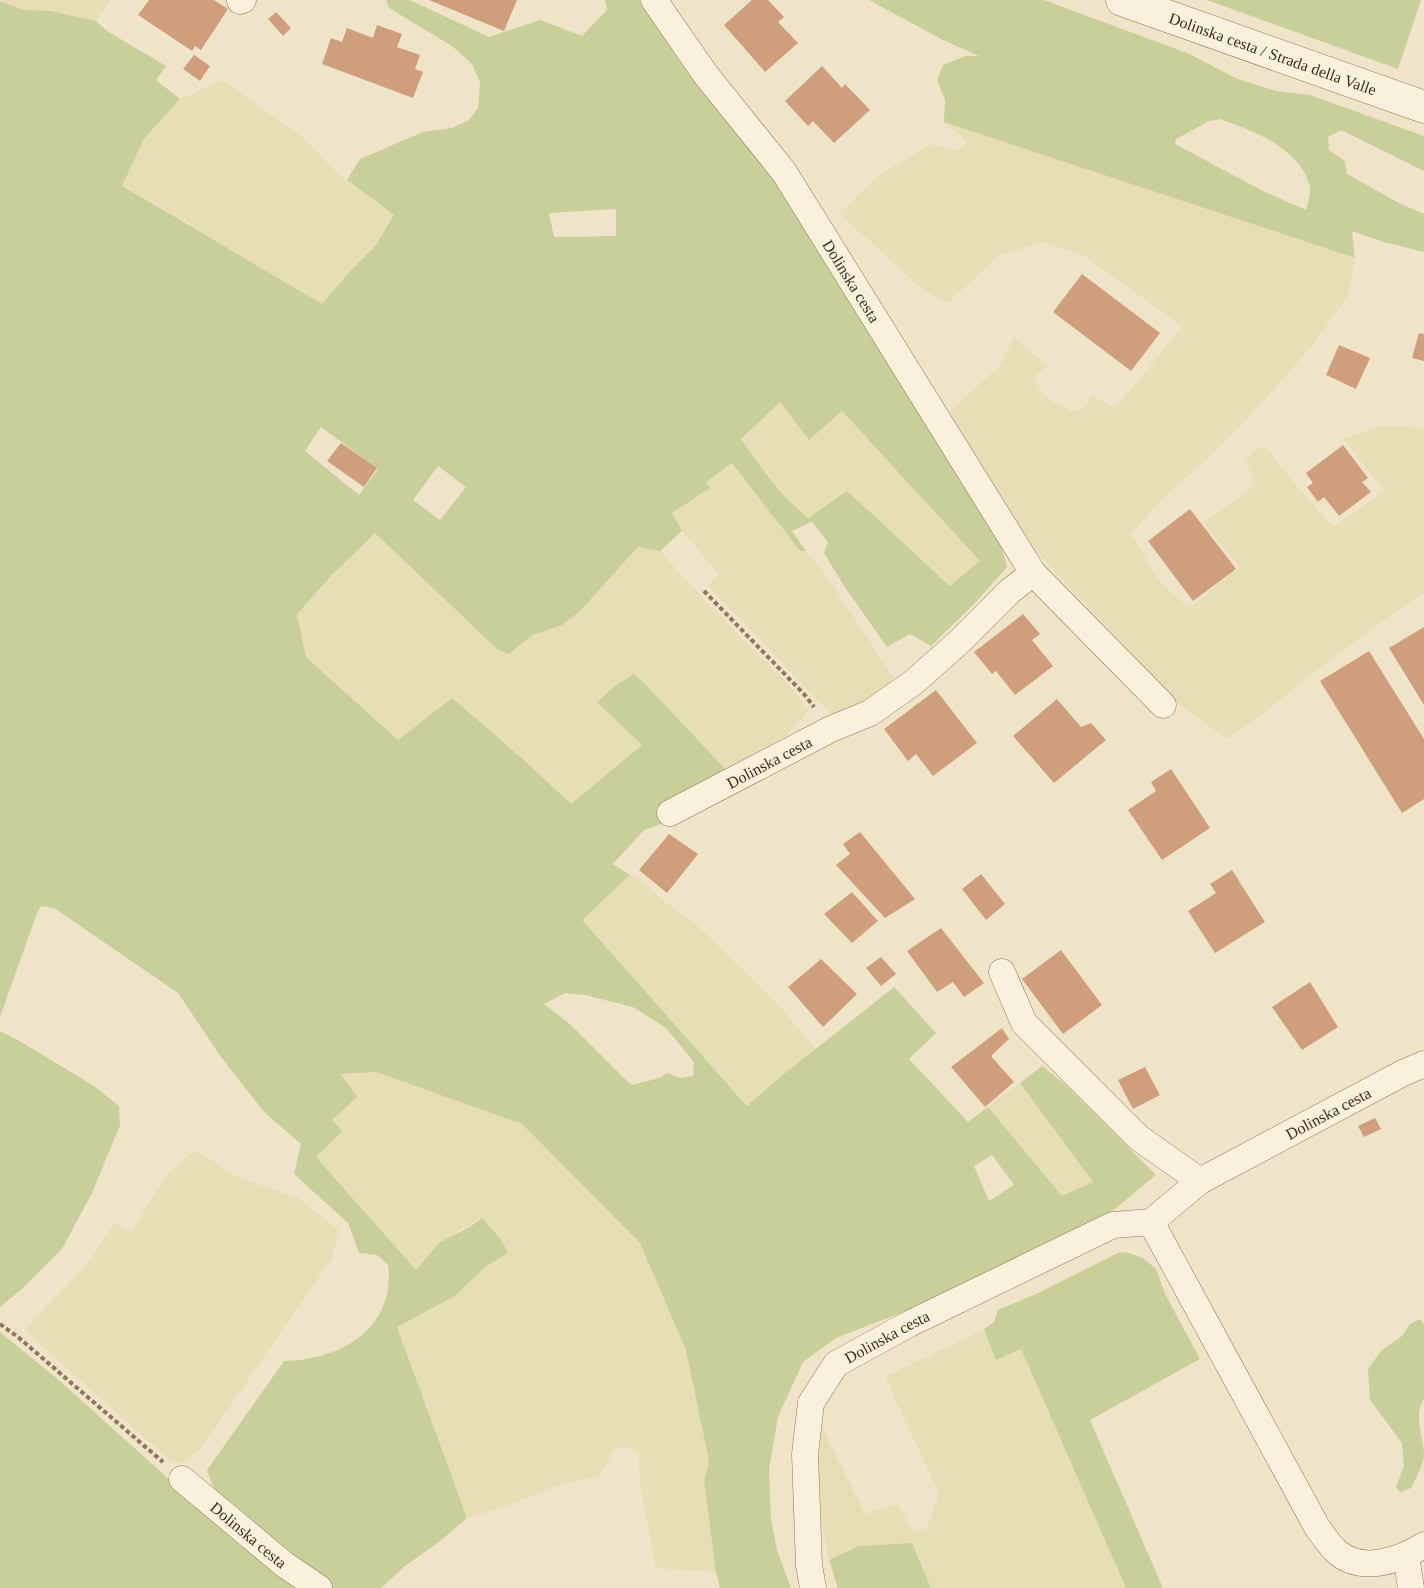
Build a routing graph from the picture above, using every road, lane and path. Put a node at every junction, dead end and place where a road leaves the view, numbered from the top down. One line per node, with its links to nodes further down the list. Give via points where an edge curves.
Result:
1 (654, 0): 4 (street, Dolinska cesta, via 706,75 784,172)
2 (1122, 0): 3 (street, Dolinska cesta / Strada della Valle)
3 (1424, 107)
4 (1033, 573): 6 (street, Dolinska cesta); 7 (street, Dolinska cesta, via 914,682 870,712)
5 (704, 591): 7 (path, via 804,694)
6 (1163, 705)
7 (831, 729): 8 (street, Dolinska cesta)
8 (670, 813)
9 (1002, 972): 11 (street, via 1024,1023 1138,1138)
10 (1424, 1064): 11 (street, Dolinska cesta)
11 (1200, 1181): 12 (street, Dolinska cesta)
12 (1150, 1222): 15 (street, via 1317,1527 1338,1554 1369,1563 1385,1562); 17 (street, Dolinska cesta, via 1113,1225 909,1324 836,1364 811,1403 805,1454)
13 (0, 1324): 14 (path)
14 (182, 1479): 16 (street, Dolinska cesta, via 285,1565)
15 (1415, 1550): 18 (street)
16 (319, 1588)
17 (813, 1588)
18 (1411, 1588)

